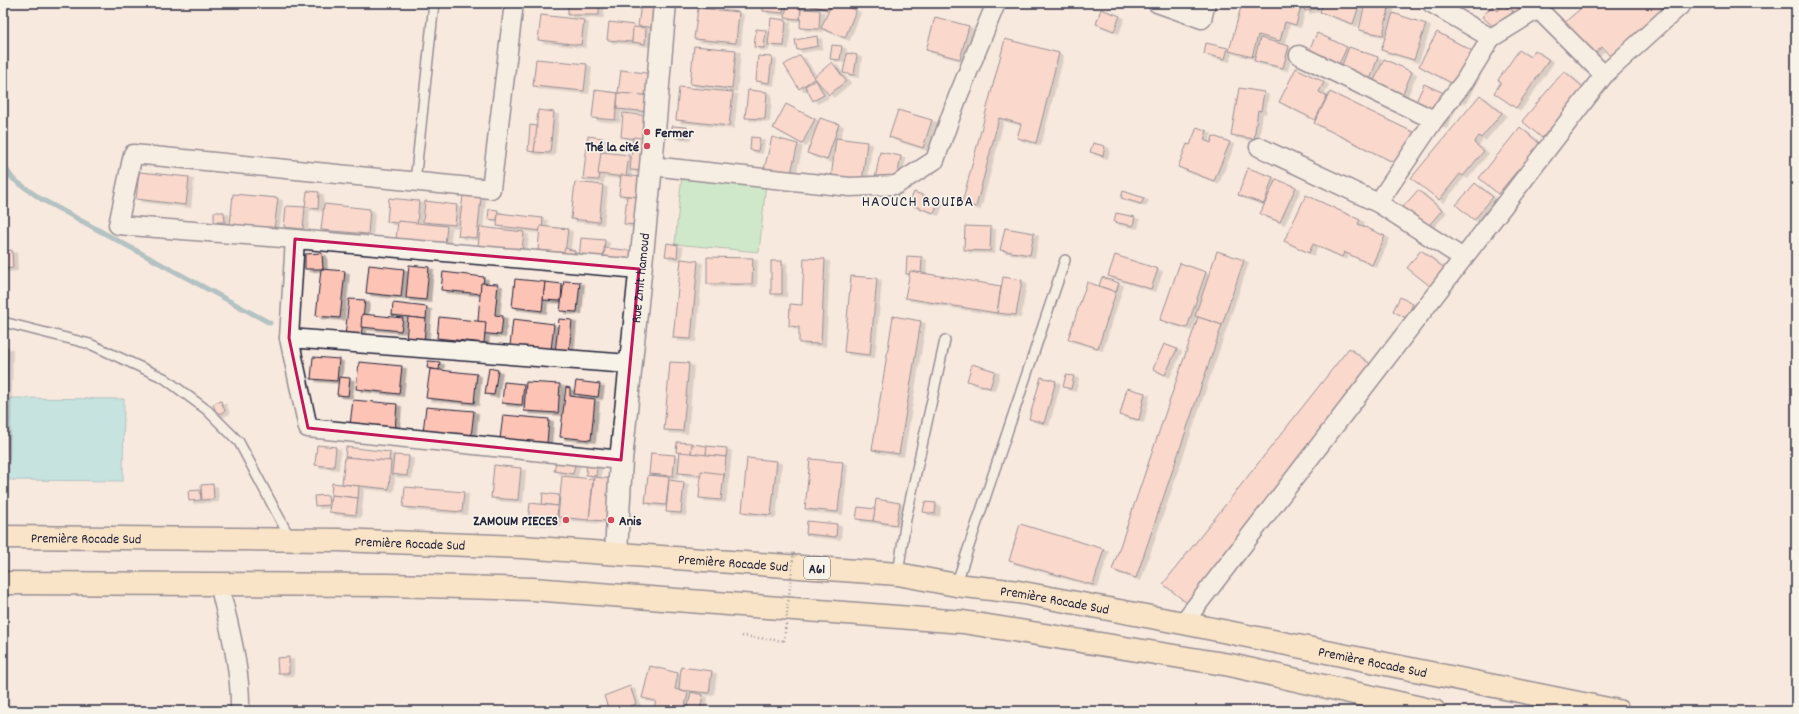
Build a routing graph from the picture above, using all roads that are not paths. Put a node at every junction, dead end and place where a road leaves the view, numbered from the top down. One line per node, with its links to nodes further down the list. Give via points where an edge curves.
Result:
1 (434, 3): 16 (lane)
2 (514, 3): 16 (street, via 491,189)
3 (665, 3): 15 (street, Rue Zmit hamoud)
4 (996, 3): 15 (street, via 935,160 896,185 850,187)
5 (1157, 3): 6 (street, via 1202,19)
6 (1206, 3)
7 (1431, 3): 10 (street)
8 (1683, 3): 12 (street)
9 (1540, 6): 10 (street); 12 (street)
10 (1491, 38): 13 (street, via 1464,82)
11 (1299, 54): 13 (street)
12 (1604, 75): 19 (street)
13 (1434, 120): 17 (street)
14 (1259, 147): 17 (street)
15 (651, 166): 21 (street, Rue Zmit hamoud)
16 (415, 182): 18 (street, via 133,154 118,225)
17 (1378, 203): 19 (street)
18 (295, 239): 21 (street); 23 (street)
19 (1463, 258): 34 (street)
20 (1065, 260): 33 (lane)
21 (639, 269): 25 (street, Rue Zmit hamoud)
22 (3, 322): 28 (lane, via 90,344 164,378 207,410 239,442)
23 (289, 338): 25 (street); 26 (street, via 308,428)
24 (945, 340): 30 (lane, via 906,519)
25 (630, 364): 26 (street, Rue Zmit hamoud)
26 (621, 460): 29 (street, Rue Zmit hamoud)
27 (3, 537): 28 (highway, Première Rocade Sud / A61)
28 (290, 539): 29 (highway, Première Rocade Sud / A61)
29 (616, 553): 30 (highway, Première Rocade Sud / A61)
30 (898, 574): 33 (highway, Première Rocade Sud / A61)
31 (3, 583): 32 (highway)
32 (219, 584): 35 (street, via 239,677); 36 (highway, via 533,589 963,622 1230,666)
33 (956, 585): 34 (highway, Première Rocade Sud / A61, via 1018,592)
34 (1182, 623): 37 (highway, Première Rocade Sud / A61)
35 (240, 711)
36 (1434, 711)
37 (1618, 711)

